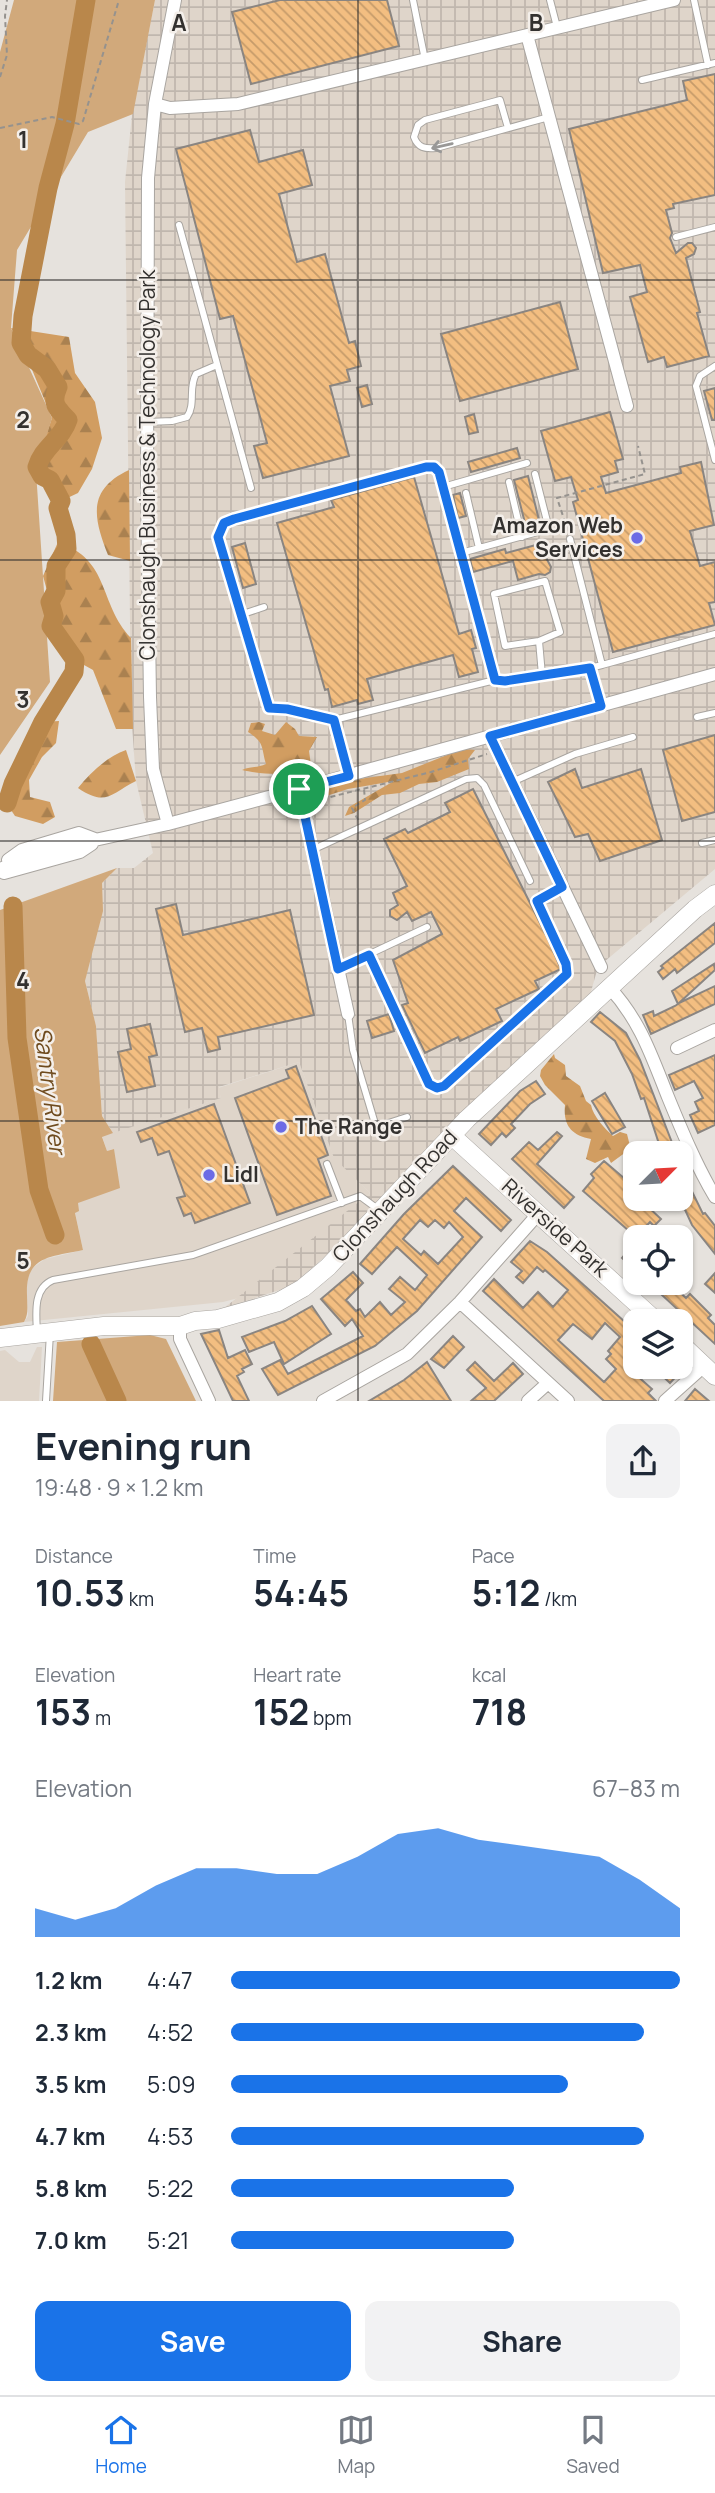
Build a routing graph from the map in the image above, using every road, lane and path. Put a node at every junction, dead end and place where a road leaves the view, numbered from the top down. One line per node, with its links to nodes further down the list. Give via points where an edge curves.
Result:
1 (7, 0): 12 (path, via 6,55)
2 (119, 0): 16 (path, via 83,121 52,117)
3 (175, 0): 14 (street, Clonshaugh Business & Technology Park)
4 (413, 0): 10 (lane)
5 (550, 0): 8 (lane)
6 (674, 0): 8 (street)
7 (694, 0): 11 (lane)
8 (557, 27): 9 (street)
9 (527, 36): 10 (street); 15 (street)
10 (425, 60): 14 (street, via 238,104)
11 (712, 64): 13 (lane)
12 (0, 77)
13 (642, 80)
14 (155, 104): 24 (street, Clonshaugh Business & Technology Park, via 147,219)
15 (548, 117): 17 (lane); 23 (street)
16 (0, 128)
17 (508, 128): 17 (lane, one-way to 17, via 436,149 422,147 414,137 425,120 500,100)
18 (179, 225): 21 (lane)
19 (715, 227): 20 (lane)
20 (676, 237)
21 (217, 365): 24 (lane, via 196,373 187,417); 31 (lane)
22 (715, 366): 26 (lane, via 700,376 696,386)
23 (627, 406)
24 (147, 422): 58 (street, Clonshaugh Business & Technology Park, via 153,769)
25 (638, 446): 34 (path, via 645,474 557,498)
26 (715, 460)
27 (527, 463): 30 (lane)
28 (535, 474): 33 (lane, via 550,529)
29 (509, 482): 33 (lane)
30 (443, 487): 36 (lane); 38 (lane, via 439,472 426,467 224,523 218,537)
31 (251, 488)
32 (466, 493): 35 (lane)
33 (522, 537): 35 (lane)
34 (570, 539): 41 (lane)
35 (480, 548): 36 (lane)
36 (461, 553): 45 (lane)
37 (264, 607): 38 (lane)
38 (240, 615): 49 (lane, via 269,708)
39 (715, 634): 41 (lane)
40 (539, 641): 40 (lane, via 560,632 545,581 494,594 505,646); 44 (lane)
41 (602, 665): 42 (lane)
42 (590, 668): 44 (lane); 46 (lane)
43 (715, 674): 46 (street)
44 (542, 675): 45 (lane)
45 (495, 680): 49 (lane)
46 (601, 706): 50 (street)
47 (715, 713): 48 (lane)
48 (697, 717)
49 (334, 720): 53 (lane)
50 (490, 736): 52 (street); 53 (street)
51 (633, 737): 54 (lane, via 575,754)
52 (498, 751): 54 (street); 56 (path)
53 (349, 776): 55 (street)
54 (512, 782): 66 (street)
55 (299, 789): 57 (street); 58 (street)
56 (364, 789): 57 (path); 59 (path, via 365,800 352,808)
57 (303, 804): 63 (street)
58 (168, 824): 60 (street)
59 (362, 827): 63 (lane); 65 (lane, via 477,778)
60 (98, 840): 64 (street, via 80,852 12,872); 64 (street, via 79,833 22,850)
61 (715, 841): 62 (lane)
62 (702, 843)
63 (312, 849): 71 (street)
64 (0, 870)
65 (530, 881)
66 (562, 887): 69 (lane, via 537,901 567,974 444,1086 429,1084); 70 (street)
67 (715, 894): 72 (street, Clonshaugh Road)
68 (427, 926): 69 (lane)
69 (369, 955): 71 (lane)
70 (600, 967)
71 (338, 969): 73 (street)
72 (609, 987): 77 (street, Clonshaugh Road); 79 (street, via 635,1020)
73 (348, 1014): 76 (lane, via 353,1050 376,1127)
74 (715, 1030): 75 (street)
75 (677, 1048)
76 (407, 1118)
77 (452, 1135): 81 (street, Clonshaugh Road); 82 (street, Riverside Park)
78 (327, 1164): 80 (lane)
79 (715, 1196)
80 (342, 1203): 81 (lane, via 360,1196); 86 (lane, via 193,1255 47,1282 37,1303)
81 (381, 1211): 85 (street, Clonshaugh Road, via 303,1288 244,1313)
82 (539, 1213): 83 (street); 84 (street, Riverside Park)
83 (460, 1302): 90 (street); 93 (street, via 407,1354)
84 (643, 1309)
85 (180, 1326): 86 (street, Clonshaugh Road, via 104,1326); 92 (street, via 180,1339)
86 (43, 1333): 87 (street, Clonshaugh Road); 91 (lane)
87 (0, 1338)
88 (693, 1356): 89 (street)
89 (709, 1371): 96 (street)
90 (548, 1382): 94 (street); 95 (street)
91 (46, 1401)
92 (209, 1401)
93 (323, 1401)
94 (528, 1401)
95 (568, 1401)
96 (664, 1401)

